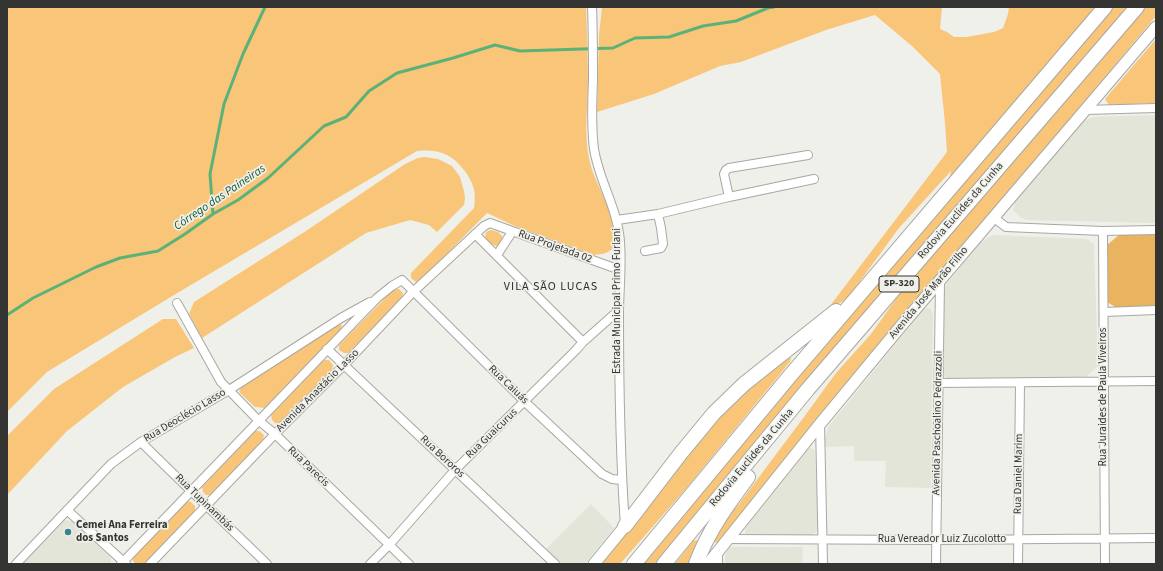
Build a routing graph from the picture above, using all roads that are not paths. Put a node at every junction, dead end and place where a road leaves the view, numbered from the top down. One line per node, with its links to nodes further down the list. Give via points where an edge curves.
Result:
1 (592, 7): 12 (street, Estrada Municipal Primo Furlani, via 594,149 598,170)
2 (1106, 7): 22 (highway, Rodovia Euclides da Cunha / SP-320)
3 (1137, 7): 39 (highway, Rodovia Euclides da Cunha / SP-320)
4 (1156, 27): 6 (main road, Avenida José Marão Filho)
5 (1156, 108): 6 (street)
6 (1085, 110): 11 (main road, Avenida José Marão Filho)
7 (808, 155): 9 (street, via 729,168 724,174)
8 (814, 179): 9 (street)
9 (729, 197): 10 (street)
10 (658, 214): 12 (street); 18 (street, via 664,244 661,248)
11 (993, 217): 15 (street, via 1006,227); 23 (main road, Avenida José Marão Filho)
12 (617, 220): 20 (street, Estrada Municipal Primo Furlani)
13 (490, 223): 16 (street, Rua Projetada 02); 17 (street, Avenida Anastácio Lasso)
14 (1156, 230): 15 (street)
15 (1103, 231): 29 (street, Rua Juraides de Paula Viveiros)
16 (512, 232): 19 (street); 20 (street, Rua Projetada 02)
17 (475, 234): 19 (street); 24 (street, Avenida Anastácio Lasso)
18 (645, 251)
19 (497, 255): 30 (street)
20 (620, 270): 27 (street, Estrada Municipal Primo Furlani)
21 (402, 280): 24 (street, Rua Caiuás); 25 (street, Avenida Anastácio Lasso)
22 (870, 282): 49 (highway, via 744,384 714,413); 66 (highway, Rodovia Euclides da Cunha / SP-320)
23 (940, 282): 35 (street, Avenida Paschoalino Pedrazzoli); 41 (main road, Avenida José Marão Filho)
24 (413, 292): 32 (street, Avenida Anastácio Lasso); 38 (street, Rua Caiuás)
25 (377, 298): 31 (street, Avenida Anastácio Lasso); 37 (street, Rua Deoclécio Lasso, via 340,318)
26 (177, 303): 37 (street, Rua Parecis, via 221,382)
27 (619, 310): 30 (street, Rua Guaicurus); 45 (street, Estrada Municipal Primo Furlani)
28 (1156, 310): 29 (street)
29 (1104, 312): 34 (street, Rua Juraides de Paula Viveiros)
30 (583, 342): 38 (street, Rua Guaicurus)
31 (327, 350): 32 (street, Rua Bororos); 40 (street, Avenida Anastácio Lasso)
32 (344, 365): 42 (street, Avenida Anastácio Lasso); 44 (street, Rua Bororos)
33 (1156, 381): 34 (street)
34 (1103, 382): 36 (street); 50 (street, Rua Juraides de Paula Viveiros)
35 (938, 383): 36 (street); 54 (street, Avenida Paschoalino Pedrazzoli)
36 (1020, 383): 55 (street, Rua Daniel Marim)
37 (229, 390): 40 (street, Rua Parecis); 43 (street, Rua Deoclécio Lasso)
38 (525, 402): 44 (street, Rua Guaicurus); 45 (street, Rua Caiuás, via 602,474)
39 (794, 407): 67 (highway, Rodovia Euclides da Cunha / SP-320); 68 (highway, via 725,508)
40 (258, 420): 42 (street, Rua Parecis); 46 (street, Avenida Anastácio Lasso)
41 (820, 424): 52 (main road, Avenida José Marão Filho); 53 (street)
42 (275, 434): 47 (street, Avenida Anastácio Lasso); 56 (street, Rua Parecis)
43 (141, 442): 46 (street, Rua Tupinambás); 48 (street, Rua Deoclécio Lasso, via 111,464)
44 (456, 470): 56 (street, Rua Guaicurus); 64 (street, Rua Bororos)
45 (621, 480): 49 (street, Estrada Municipal Primo Furlani)
46 (191, 492): 47 (street, Rua Tupinambás); 58 (street, Avenida Anastácio Lasso)
47 (206, 505): 60 (street, Avenida Anastácio Lasso); 61 (street, Rua Tupinambás)
48 (67, 510): 58 (street); 59 (street, Rua Deoclécio Lasso)
49 (625, 526): 65 (main road)
50 (1105, 538): 51 (street, Rua Vereador Luiz Zucolotto); 55 (street, Rua Vereador Luiz Zucolotto); 74 (street, Rua Juraides de Paula Viveiros)
51 (1156, 538)
52 (728, 539): 53 (street, Rua Vereador Luiz Zucolotto); 57 (main road, Avenida José Marão Filho)
53 (823, 540): 54 (street, Rua Vereador Luiz Zucolotto); 71 (street)
54 (936, 540): 55 (street, Rua Vereador Luiz Zucolotto); 72 (street, Avenida Paschoalino Pedrazzoli)
55 (1018, 540): 73 (street, Rua Daniel Marim)
56 (389, 545): 62 (street, Rua Guaicurus); 63 (street, Rua Parecis)
57 (718, 552): 69 (main road, Avenida José Marão Filho); 70 (street)
58 (123, 563)
59 (16, 564)
60 (150, 564)
61 (267, 564)
62 (370, 564)
63 (409, 564)
64 (555, 564)
65 (594, 564)
66 (634, 564)
67 (664, 564)
68 (696, 564)
69 (708, 564)
70 (718, 564)
71 (823, 564)
72 (936, 564)
73 (1018, 564)
74 (1104, 564)

